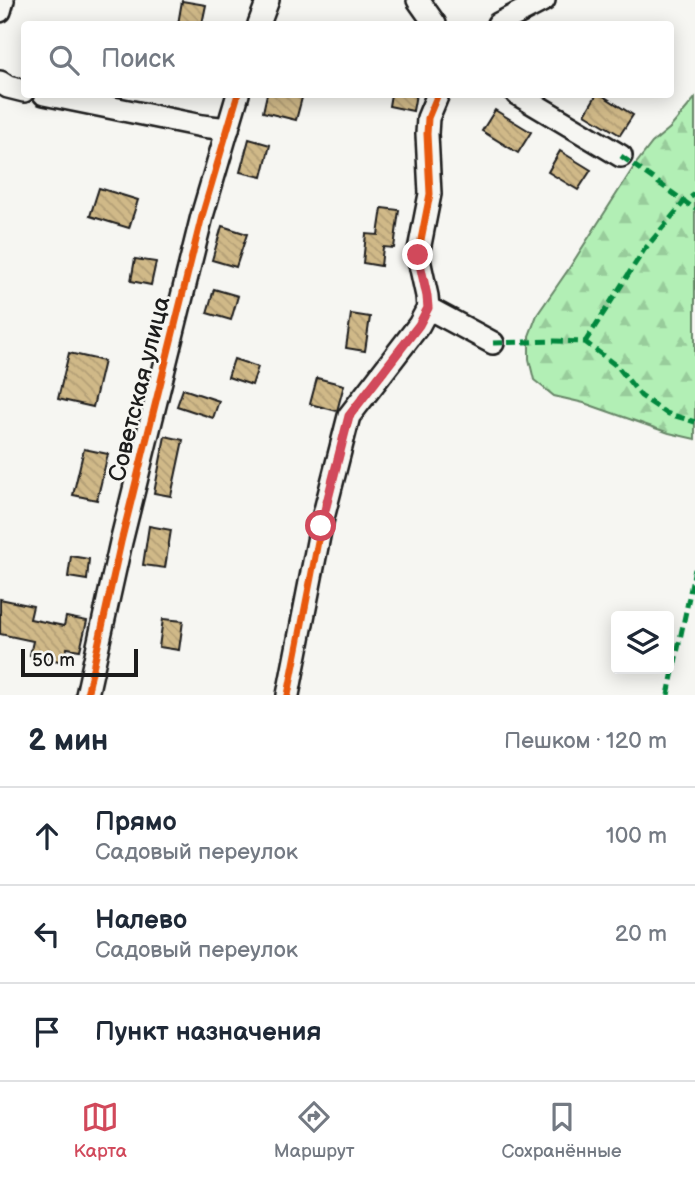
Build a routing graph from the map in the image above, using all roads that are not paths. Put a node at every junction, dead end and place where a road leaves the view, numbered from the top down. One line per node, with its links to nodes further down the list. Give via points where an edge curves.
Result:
1 (3, 0): 5 (street)
2 (268, 0): 6 (street)
3 (418, 0): 7 (street)
4 (544, 0): 8 (street)
5 (0, 11)
6 (260, 21)
7 (433, 21)
8 (504, 21)
9 (0, 82): 10 (street)
10 (21, 90)
11 (64, 98): 15 (street)
12 (237, 98): 15 (street, Советская улица)
13 (436, 98): 17 (street, via 427,134 430,194 418,255)
14 (524, 98): 16 (street)
15 (228, 129): 19 (street, Советская улица, via 202,216)
16 (621, 156)
17 (428, 308): 18 (street); 20 (street, via 349,416 321,526)
18 (493, 343)
19 (87, 695)
20 (288, 695)

